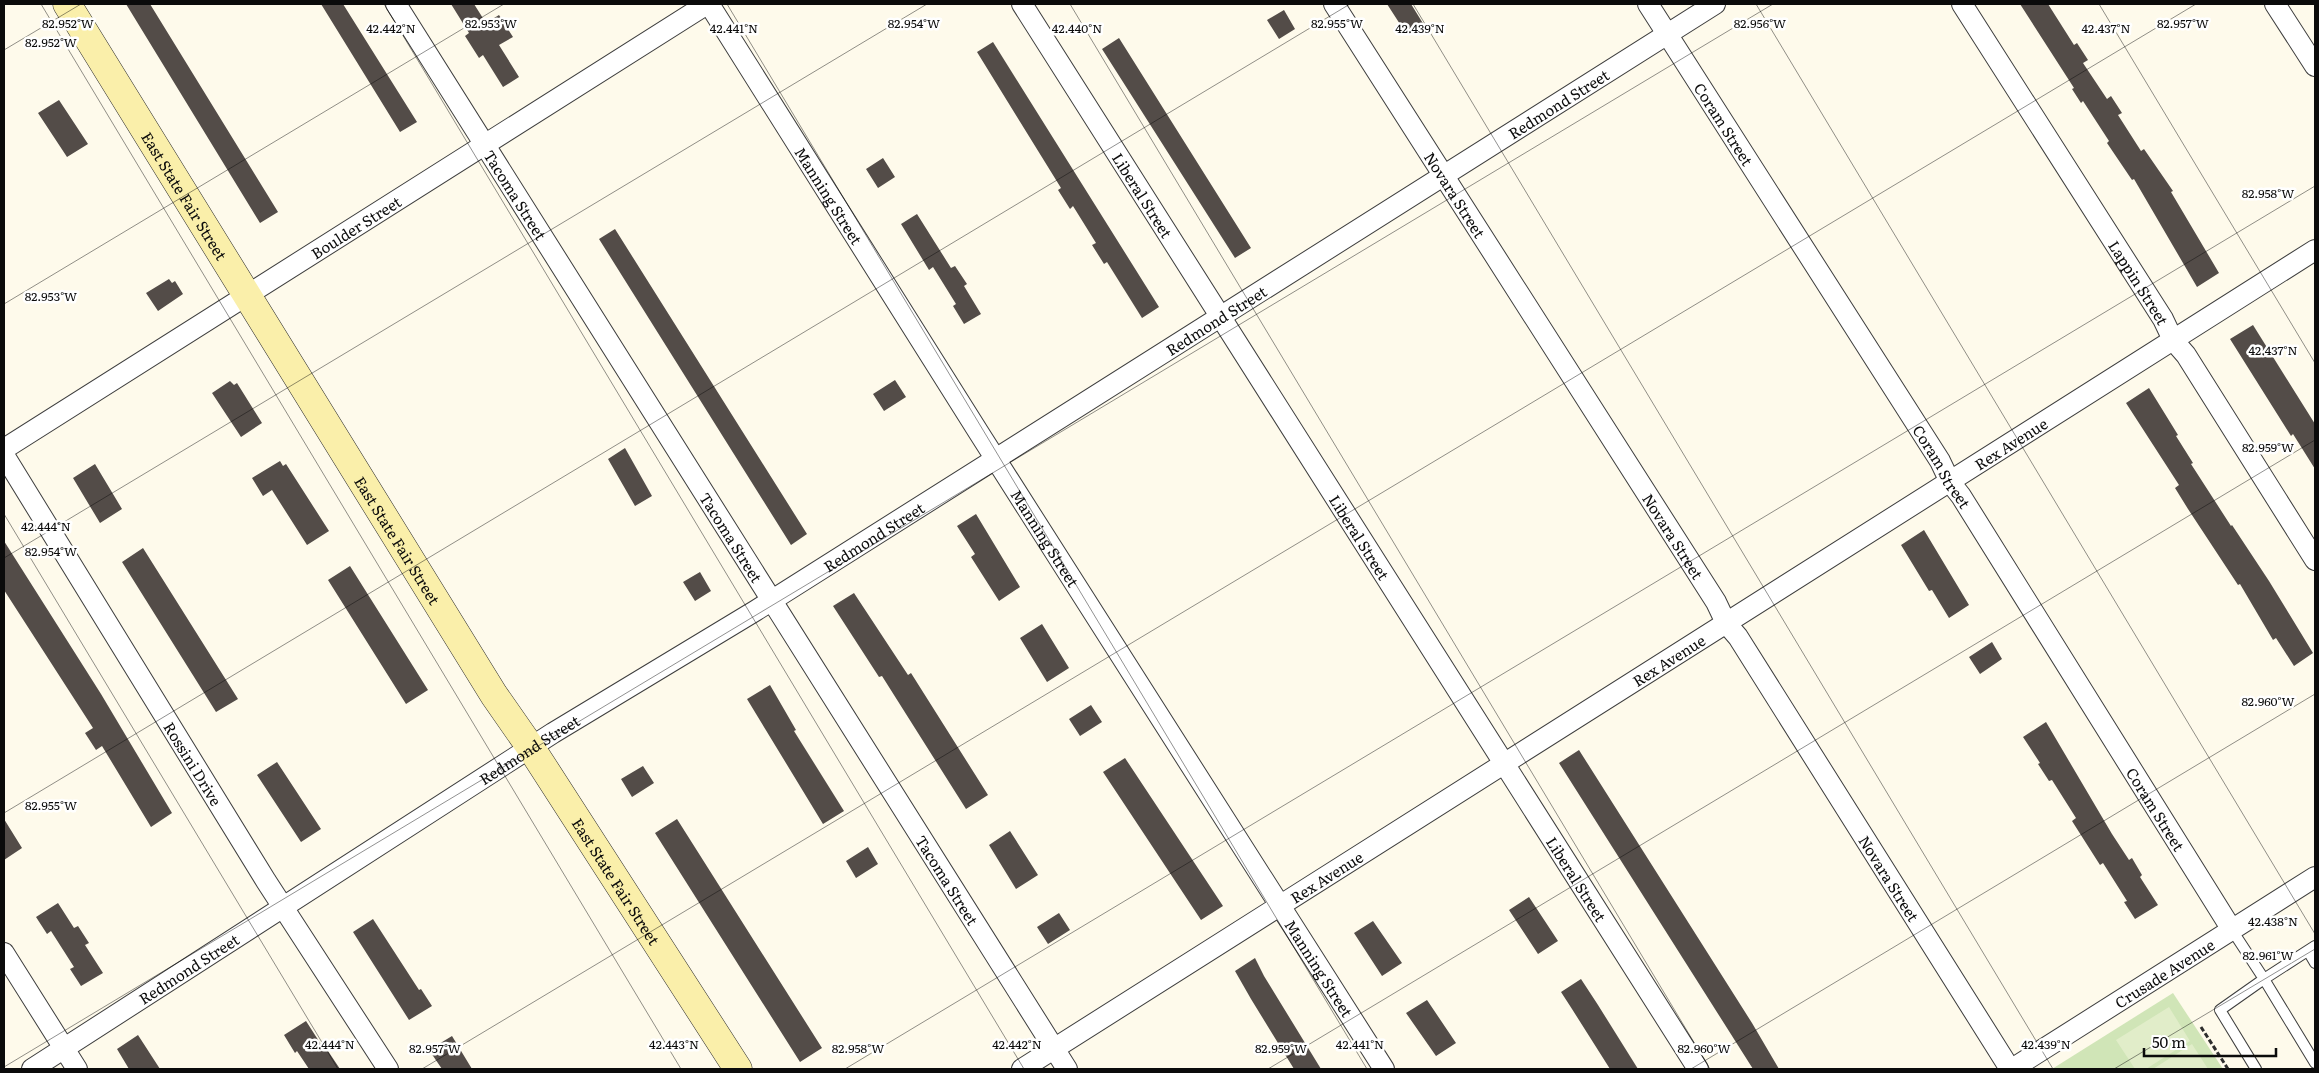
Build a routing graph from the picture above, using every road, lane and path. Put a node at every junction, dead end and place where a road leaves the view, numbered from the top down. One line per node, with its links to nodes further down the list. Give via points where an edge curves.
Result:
1 (67, 4): 15 (street, East State Fair Street)
2 (396, 4): 12 (street, Tacoma Street)
3 (708, 4): 12 (street, Boulder Street); 20 (street, Manning Street)
4 (1022, 4): 16 (street, Liberal Street)
5 (1334, 4): 13 (street, Novara Street)
6 (1648, 4): 10 (street, Coram Street)
7 (1715, 4): 10 (street, Redmond Street)
8 (1962, 4): 17 (street, Lappin Street, via 2163,319)
9 (2275, 4): 11 (street)
10 (1667, 34): 13 (street, Redmond Street); 21 (street, Coram Street, via 1940,461)
11 (2315, 66)
12 (485, 145): 15 (street, Boulder Street); 23 (street, Tacoma Street)
13 (1443, 176): 16 (street, Redmond Street); 24 (street, Novara Street, via 1711,594)
14 (2315, 250): 17 (street, Rex Avenue)
15 (246, 296): 18 (street, Boulder Street); 25 (street, East State Fair Street, via 489,687)
16 (1219, 317): 20 (street, Redmond Street); 26 (street, Liberal Street)
17 (2173, 340): 21 (street, Rex Avenue); 22 (street, Lappin Street, via 2186,355)
18 (4, 449)
19 (4, 455): 29 (street, Rossini Drive)
20 (996, 458): 23 (street, Redmond Street); 28 (street, Manning Street)
21 (1950, 482): 24 (street, Rex Avenue); 30 (street, Coram Street, via 1962,496)
22 (2315, 560)
23 (771, 600): 25 (street, Redmond Street); 37 (street, Tacoma Street)
24 (1726, 623): 26 (street, Rex Avenue); 47 (street, Novara Street)
25 (531, 748): 29 (street, Redmond Street); 42 (street, East State Fair Street)
26 (1505, 764): 28 (street, Rex Avenue); 46 (street, Liberal Street)
27 (2315, 877): 30 (street, Crusade Avenue)
28 (1281, 906): 37 (street, Rex Avenue); 45 (street, Manning Street)
29 (283, 907): 36 (street, Redmond Street); 41 (street, Rossini Drive)
30 (2232, 930): 34 (lane); 47 (street, Crusade Avenue)
31 (2312, 949): 33 (lane); 34 (lane)
32 (4, 952): 36 (street)
33 (2315, 962)
34 (2264, 980): 38 (lane); 49 (lane, via 2220,1010)
35 (2201, 1028): 48 (path)
36 (64, 1049): 39 (street, Redmond Street); 40 (street)
37 (1054, 1049): 43 (street, Rex Avenue); 44 (street, Tacoma Street)
38 (2315, 1063)
39 (32, 1069)
40 (77, 1069)
41 (388, 1069)
42 (738, 1069)
43 (1022, 1069)
44 (1068, 1069)
45 (1384, 1069)
46 (1698, 1069)
47 (2011, 1069)
48 (2228, 1069)
49 (2256, 1069)

